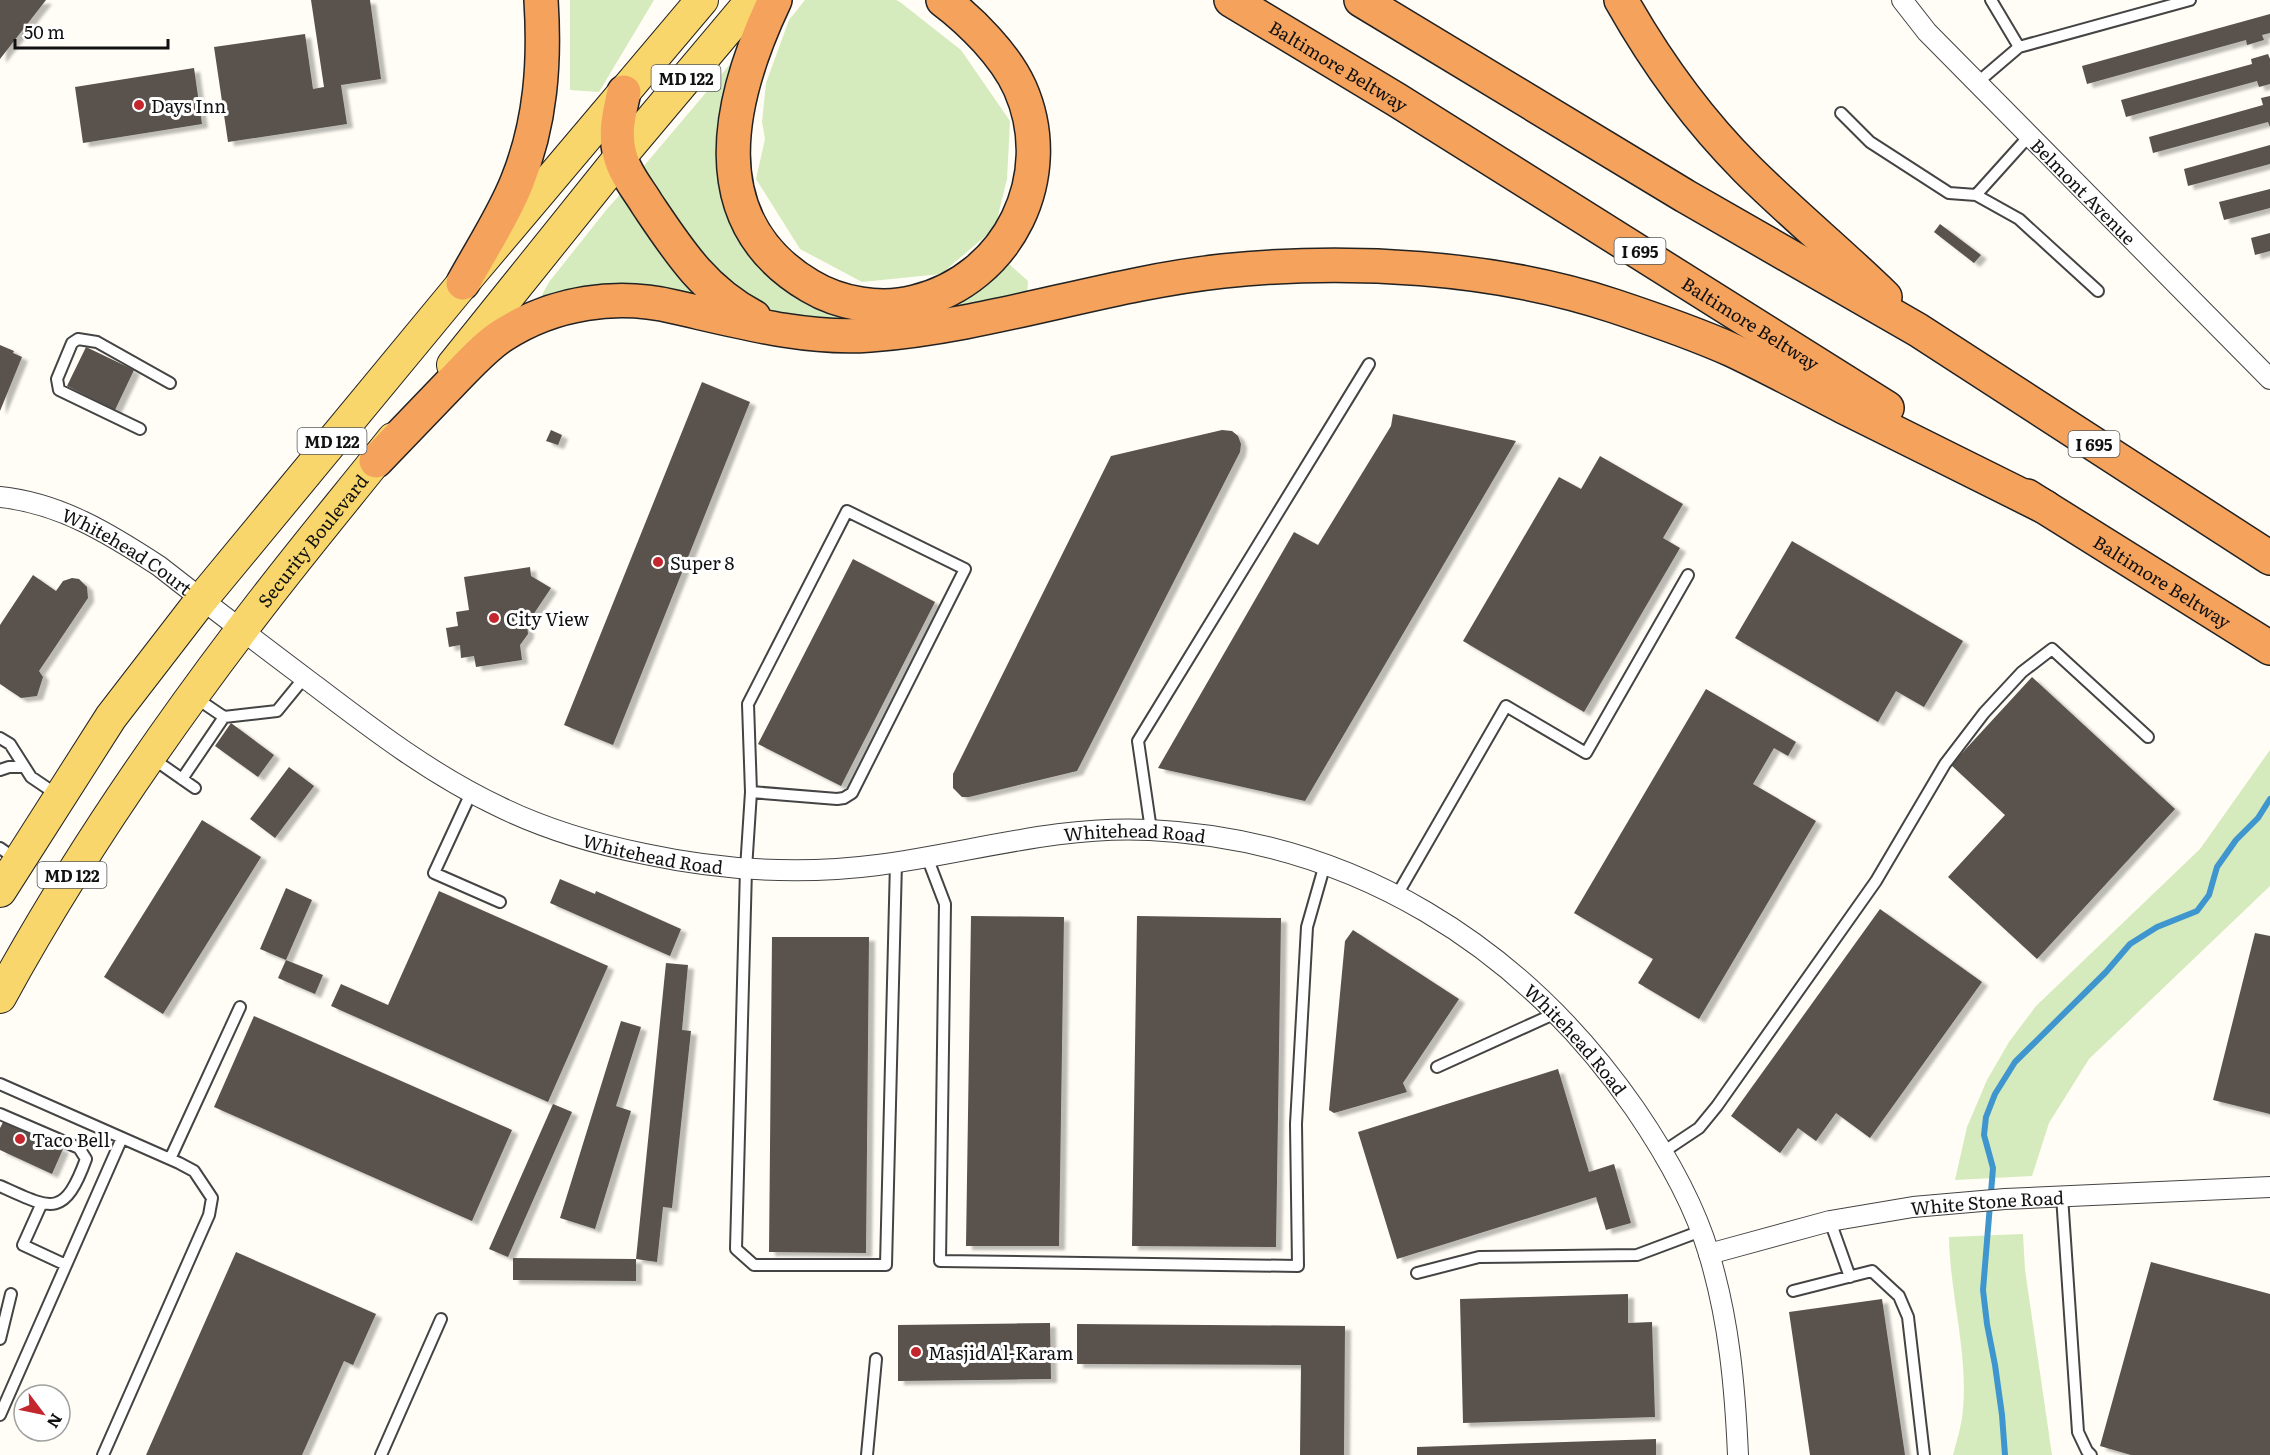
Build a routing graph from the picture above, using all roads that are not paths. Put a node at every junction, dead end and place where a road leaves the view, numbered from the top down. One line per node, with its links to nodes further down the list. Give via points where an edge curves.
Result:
1 (541, 0): 19 (highway, via 540,98 531,144 516,184)
2 (702, 0): 14 (main road, MD 122)
3 (752, 0): 17 (main road, Security Boulevard / MD 122)
4 (775, 0): 5 (highway, via 756,39 735,114 733,156 744,213 774,259 794,276 820,292 850,302 881,306 915,302 946,291 972,275 1011,232 1024,208 1031,182 1034,150 1030,118 1019,87 975,27)
5 (943, 0)
6 (1232, 0): 29 (highway, Baltimore Beltway / I 695)
7 (1361, 0): 22 (highway, I 695, via 1685,196)
8 (1622, 0): 22 (highway, via 1643,38 1713,133)
9 (1902, 0): 13 (street, Belmont Avenue, via 1927,32)
10 (1991, 0): 12 (lane)
11 (2190, 0): 12 (lane)
12 (2019, 47): 13 (lane)
13 (1978, 82): 16 (street, Belmont Avenue)
14 (624, 92): 17 (highway, via 616,127); 19 (main road, MD 122)
15 (1841, 113): 18 (lane, via 1870,142 1949,193)
16 (2030, 135): 18 (lane); 24 (street, Belmont Avenue)
17 (620, 157): 21 (highway, via 696,273 737,308); 27 (main road, Security Boulevard / MD 122)
18 (1976, 195): 20 (lane, via 2019,219)
19 (463, 284): 32 (main road, MD 122)
20 (2098, 291)
21 (771, 327): 27 (highway, via 636,300 599,301 563,308 527,321 499,337); 29 (highway, via 859,336 907,332 1220,271 1306,265 1395,267 1466,274 1611,304 1729,349)
22 (1918, 330): 30 (highway, I 695)
23 (1369, 364): 48 (lane, via 1138,741)
24 (2270, 379)
25 (170, 383): 26 (lane, via 98,342 78,339 72,343 57,379 59,390)
26 (140, 429)
27 (376, 461): 33 (main road, Security Boulevard / MD 122)
28 (0, 496): 32 (street, Whitehead Court, via 57,509 97,528 159,566)
29 (2045, 507): 34 (highway, Baltimore Beltway / I 695)
30 (2270, 558)
31 (1688, 575): 55 (lane, via 1586,753 1506,706)
32 (202, 599): 33 (street, Whitehead Court); 47 (main road, MD 122, via 111,717)
33 (241, 630): 35 (street, Whitehead Road); 36 (main road, Security Boulevard / MD 122)
34 (2270, 648)
35 (304, 678): 37 (lane, via 277,711); 46 (street, Whitehead Road, via 387,740)
36 (193, 696): 37 (lane); 40 (main road, Security Boulevard / MD 122)
37 (224, 717): 43 (lane)
38 (2148, 737): 64 (lane, via 2052,649 2022,672 1945,764 1876,881 1717,1106 1699,1128)
39 (0, 738): 41 (lane, via 10,744)
40 (150, 756): 43 (lane); 57 (main road, Security Boulevard / MD 122)
41 (23, 767): 42 (lane); 47 (lane)
42 (0, 770)
43 (182, 779): 44 (lane)
44 (195, 788)
45 (751, 792): 45 (lane, via 748,704 847,511 965,569 852,793 837,799); 53 (lane)
46 (471, 793): 53 (street, Whitehead Road, via 517,815 598,843 656,856); 56 (lane, via 434,873)
47 (59, 796): 49 (main road, MD 122)
48 (1151, 830): 50 (street, Whitehead Road, via 1098,830 1035,837); 52 (street, Whitehead Road, via 1245,842)
49 (9, 855): 54 (main road, MD 122)
50 (927, 857): 51 (street, Whitehead Road); 52 (lane, via 945,904 940,1261 1299,1266 1296,1124 1308,927)
51 (896, 862): 53 (street, Whitehead Road, via 830,869); 53 (lane, via 886,1265 754,1265 736,1249)
52 (1325, 864): 55 (street, Whitehead Road)
53 (746, 868)
54 (0, 891)
55 (1397, 895): 59 (street, Whitehead Road, via 1501,962)
56 (500, 902)
57 (0, 997)
58 (240, 1007): 65 (lane)
59 (1556, 1012): 60 (lane); 64 (street, Whitehead Road, via 1612,1078)
60 (1437, 1067)
61 (0, 1084): 63 (lane)
62 (0, 1114): 69 (lane, via 79,1148 86,1159 73,1191 62,1202)
63 (122, 1138): 65 (lane); 73 (lane)
64 (1663, 1152): 71 (street, Whitehead Road)
65 (170, 1159): 82 (lane, via 194,1171 203,1182 212,1198 209,1215)
66 (0, 1186): 69 (lane)
67 (2270, 1187): 68 (street, White Stone Road)
68 (2062, 1196): 70 (street, White Stone Road, via 1913,1207); 87 (lane, via 2079,1432)
69 (41, 1205): 73 (lane, via 23,1245)
70 (1830, 1221): 72 (street, White Stone Road); 75 (lane)
71 (1701, 1231): 72 (street, Whitehead Road); 74 (lane, via 1637,1255 1479,1257)
72 (1709, 1254): 85 (street, Whitehead Road, via 1729,1339)
73 (66, 1265): 81 (lane)
74 (1417, 1273)
75 (1850, 1277): 76 (lane); 86 (lane, via 1872,1271 1899,1296 1908,1317)
76 (1793, 1291)
77 (11, 1294): 79 (lane)
78 (441, 1319): 83 (lane)
79 (0, 1339)
80 (876, 1359): 84 (lane)
81 (0, 1415)
82 (103, 1455)
83 (381, 1455)
84 (867, 1455)
85 (1738, 1455)
86 (1924, 1455)
87 (2091, 1455)

